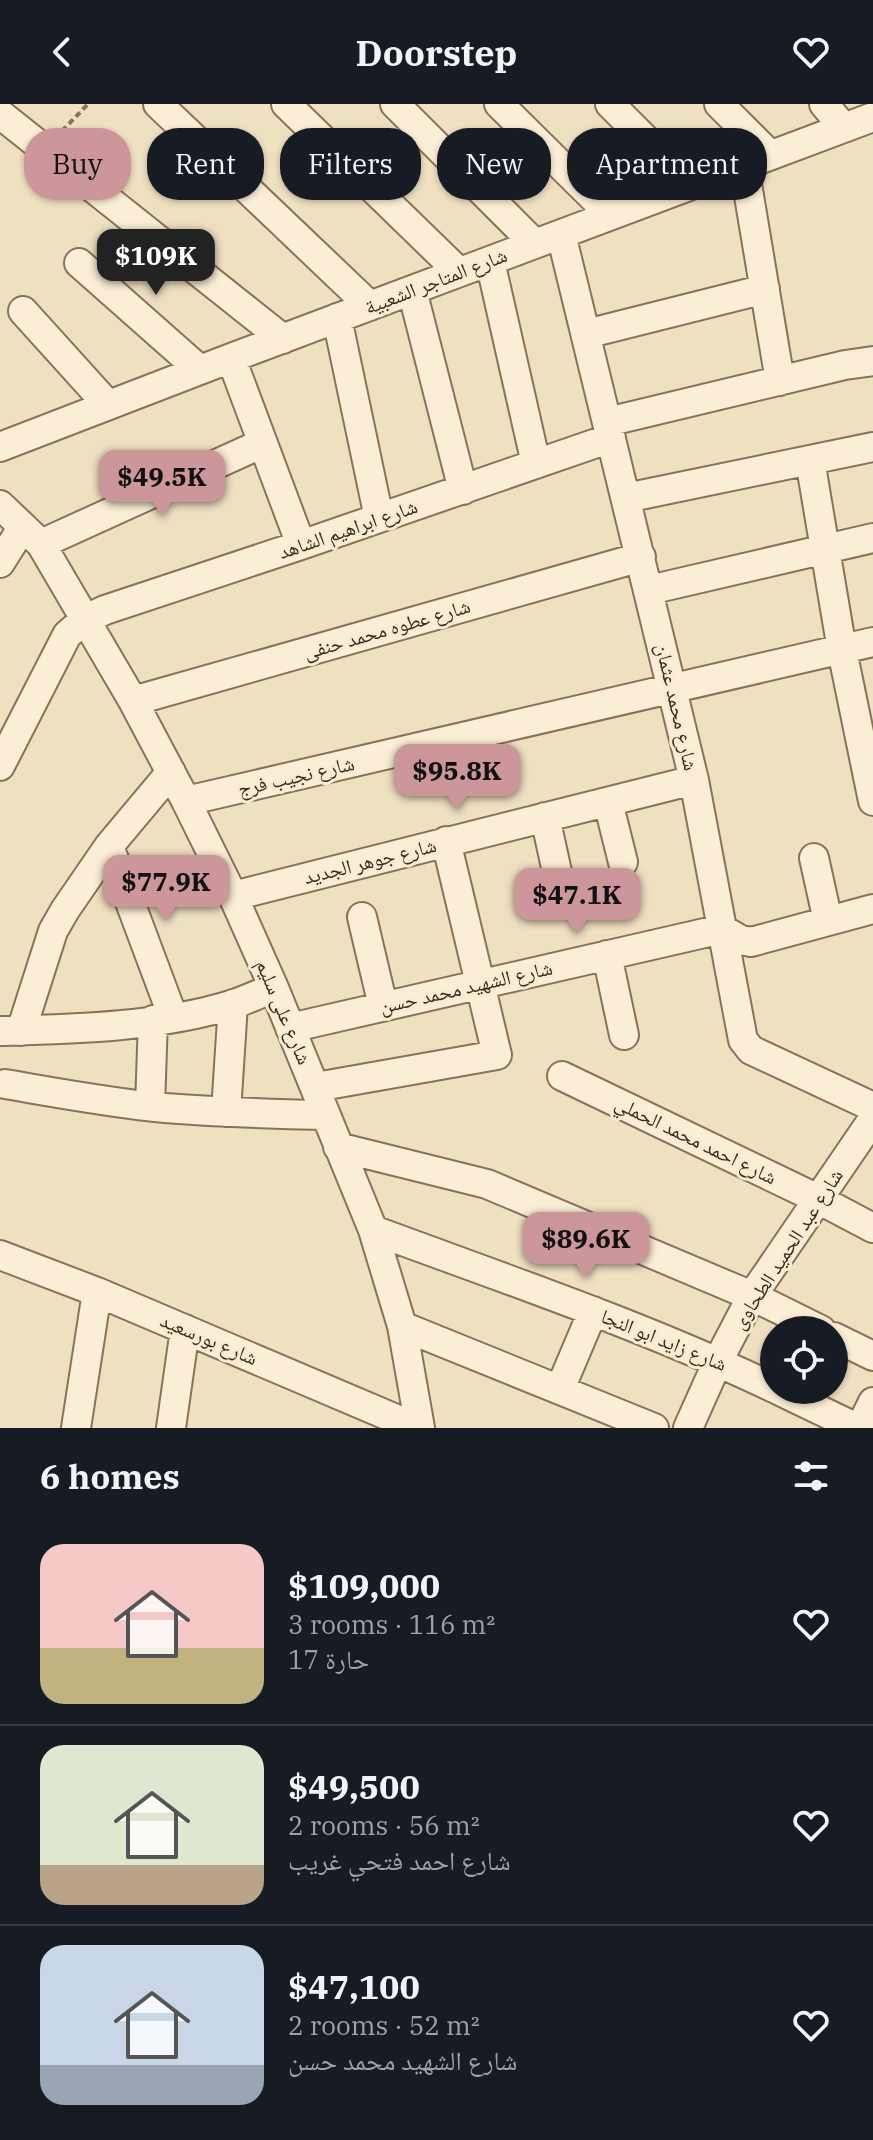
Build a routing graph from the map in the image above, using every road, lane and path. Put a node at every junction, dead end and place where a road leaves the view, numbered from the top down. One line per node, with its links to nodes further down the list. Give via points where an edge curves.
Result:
1 (88, 104): 11 (path)
2 (158, 104): 28 (street)
3 (286, 104): 25 (street)
4 (395, 104): 22 (street)
5 (499, 104): 20 (street)
6 (610, 104): 12 (street)
7 (719, 104): 15 (street)
8 (824, 104): 13 (street)
9 (873, 117): 13 (street, شارع المتاجر الشعبية)
10 (3, 123): 14 (street)
11 (65, 128)
12 (634, 128)
13 (844, 128): 15 (street, شارع المتاجر الشعبية)
14 (24, 137)
15 (770, 155): 16 (street, شارع المتاجر الشعبية)
16 (767, 156)
17 (106, 200): 32 (street)
18 (651, 200): 20 (street, شارع المتاجر الشعبية)
19 (750, 200): 26 (street)
20 (611, 215): 21 (street, شارع المتاجر الشعبية)
21 (561, 234): 22 (street, شارع المتاجر الشعبية); 31 (street, شارع محمد عثمان)
22 (535, 244): 23 (street, شارع المتاجر الشعبية)
23 (490, 261): 25 (street, شارع المتاجر الشعبية); 43 (street)
24 (79, 263): 35 (street)
25 (459, 272): 27 (street, شارع المتاجر الشعبية)
26 (765, 289): 31 (street); 36 (street)
27 (412, 290): 28 (street, شارع المتاجر الشعبية); 44 (street)
28 (370, 306): 30 (street, شارع المتاجر الشعبية)
29 (23, 311): 37 (street)
30 (337, 318): 32 (street, شارع المتاجر الشعبية); 47 (street)
31 (586, 334): 38 (street, شارع محمد عثمان)
32 (283, 339): 33 (street, شارع المتاجر الشعبية)
33 (231, 358): 35 (street, شارع المتاجر الشعبية); 39 (street)
34 (873, 361): 36 (street, شارع ابراهيم الشاهد)
35 (200, 370): 37 (street, شارع المتاجر الشعبية)
36 (780, 381): 38 (street, شارع ابراهيم الشاهد)
37 (108, 405): 40 (street, شارع المتاجر الشعبية)
38 (609, 430): 43 (street, شارع ابراهيم الشاهد); 45 (street, شارع محمد عثمان)
39 (263, 443): 48 (street); 50 (street)
40 (0, 447)
41 (873, 447): 42 (street)
42 (810, 460): 45 (street); 51 (street)
43 (536, 464): 44 (street, شارع ابراهيم الشاهد)
44 (463, 490): 47 (street, شارع ابراهيم الشاهد)
45 (626, 498): 52 (street, شارع محمد عثمان)
46 (0, 505): 48 (street, شارع على سليم)
47 (379, 518): 50 (street, شارع ابراهيم الشاهد)
48 (31, 536): 53 (street); 55 (street, شارع على سليم)
49 (873, 538): 51 (street)
50 (301, 545): 55 (street, شارع ابراهيم الشاهد)
51 (825, 550): 54 (street); 57 (street)
52 (641, 557): 54 (street, شارع محمد عثمان); 59 (street, شارع عطوه محمد حنفى)
53 (0, 563)
54 (649, 590): 58 (street, شارع محمد عثمان)
55 (84, 620): 59 (street, شارع على سليم); 60 (street, via 67,635)
56 (873, 642): 57 (street, شارع نجيب فرج)
57 (842, 650): 58 (street, شارع نجيب فرج); 63 (street)
58 (672, 688): 62 (street, شارع محمد عثمان); 64 (street, شارع نجيب فرج)
59 (133, 701): 61 (street, شارع على سليم)
60 (0, 766)
61 (171, 772): 64 (street, شارع على سليم); 68 (street)
62 (694, 780): 65 (street, شارع جوهر الجديد); 76 (street, شارع محمد عثمان)
63 (873, 800)
64 (186, 801): 72 (street, شارع على سليم)
65 (608, 802): 66 (street, شارع جوهر الجديد); 70 (street)
66 (545, 817): 67 (street, شارع جوهر الجديد); 71 (street)
67 (446, 841): 72 (street, شارع جوهر الجديد); 78 (street)
68 (109, 846): 82 (street); 84 (street, via 53,931)
69 (814, 858): 75 (street)
70 (623, 862)
71 (559, 881)
72 (233, 896): 79 (street, شارع على سليم)
73 (873, 909): 75 (street, شارع الشهيد محمد حسن)
74 (362, 917): 81 (street)
75 (828, 921): 76 (street, شارع الشهيد محمد حسن, via 751,942)
76 (722, 929): 77 (street, شارع الشهيد محمد حسن); 90 (street, شارع محمد عثمان, via 747,1046)
77 (607, 955): 78 (street, شارع الشهيد محمد حسن); 85 (street)
78 (480, 984): 81 (street, شارع الشهيد محمد حسن); 88 (street, via 497,1055)
79 (274, 988): 80 (street); 83 (street, شارع على سليم)
80 (233, 1004): 82 (street); 91 (street)
81 (383, 1006): 83 (street, شارع الشهيد محمد حسن)
82 (163, 1019): 84 (street); 89 (street)
83 (290, 1028): 88 (street, شارع على سليم)
84 (10, 1031)
85 (624, 1035)
86 (562, 1076): 95 (street, شارع احمد محمد الحملي)
87 (5, 1084): 89 (street)
88 (316, 1087): 92 (street, شارع على سليم)
89 (150, 1106): 91 (street)
90 (873, 1107)
91 (226, 1112): 92 (street)
92 (326, 1115): 94 (street, شارع على سليم)
93 (873, 1119): 95 (street, شارع عبد الحميد الطحاوى)
94 (338, 1147): 97 (street, شارع على سليم); 100 (street, via 487,1184)
95 (818, 1199): 96 (street, شارع احمد محمد الحملي); 100 (street, شارع عبد الحميد الطحاوى)
96 (873, 1228)
97 (373, 1230): 101 (street, شارع زايد ابو النجا); 103 (street, شارع على سليم)
98 (0, 1255): 99 (street, شارع بورسعيد)
99 (97, 1292): 104 (street, شارع بورسعيد); 112 (street)
100 (752, 1296): 102 (street); 107 (street, شارع عبد الحميد الطحاوى)
101 (593, 1311): 107 (street, شارع زايد ابو النجا); 109 (street)
102 (793, 1316)
103 (402, 1326): 109 (street); 114 (street, شارع على سليم)
104 (185, 1329): 113 (street); 114 (street, شارع بورسعيد)
105 (848, 1344): 106 (street)
106 (873, 1356)
107 (718, 1361): 108 (street, شارع زايد ابو النجا); 116 (street, شارع عبد الحميد الطحاوى)
108 (760, 1381)
109 (560, 1389): 115 (street)
110 (873, 1402): 117 (street)
111 (808, 1404): 117 (street, شارع زايد ابو النجا)
112 (76, 1428)
113 (171, 1428)
114 (418, 1428)
115 (654, 1428)
116 (688, 1428)
117 (858, 1428)

